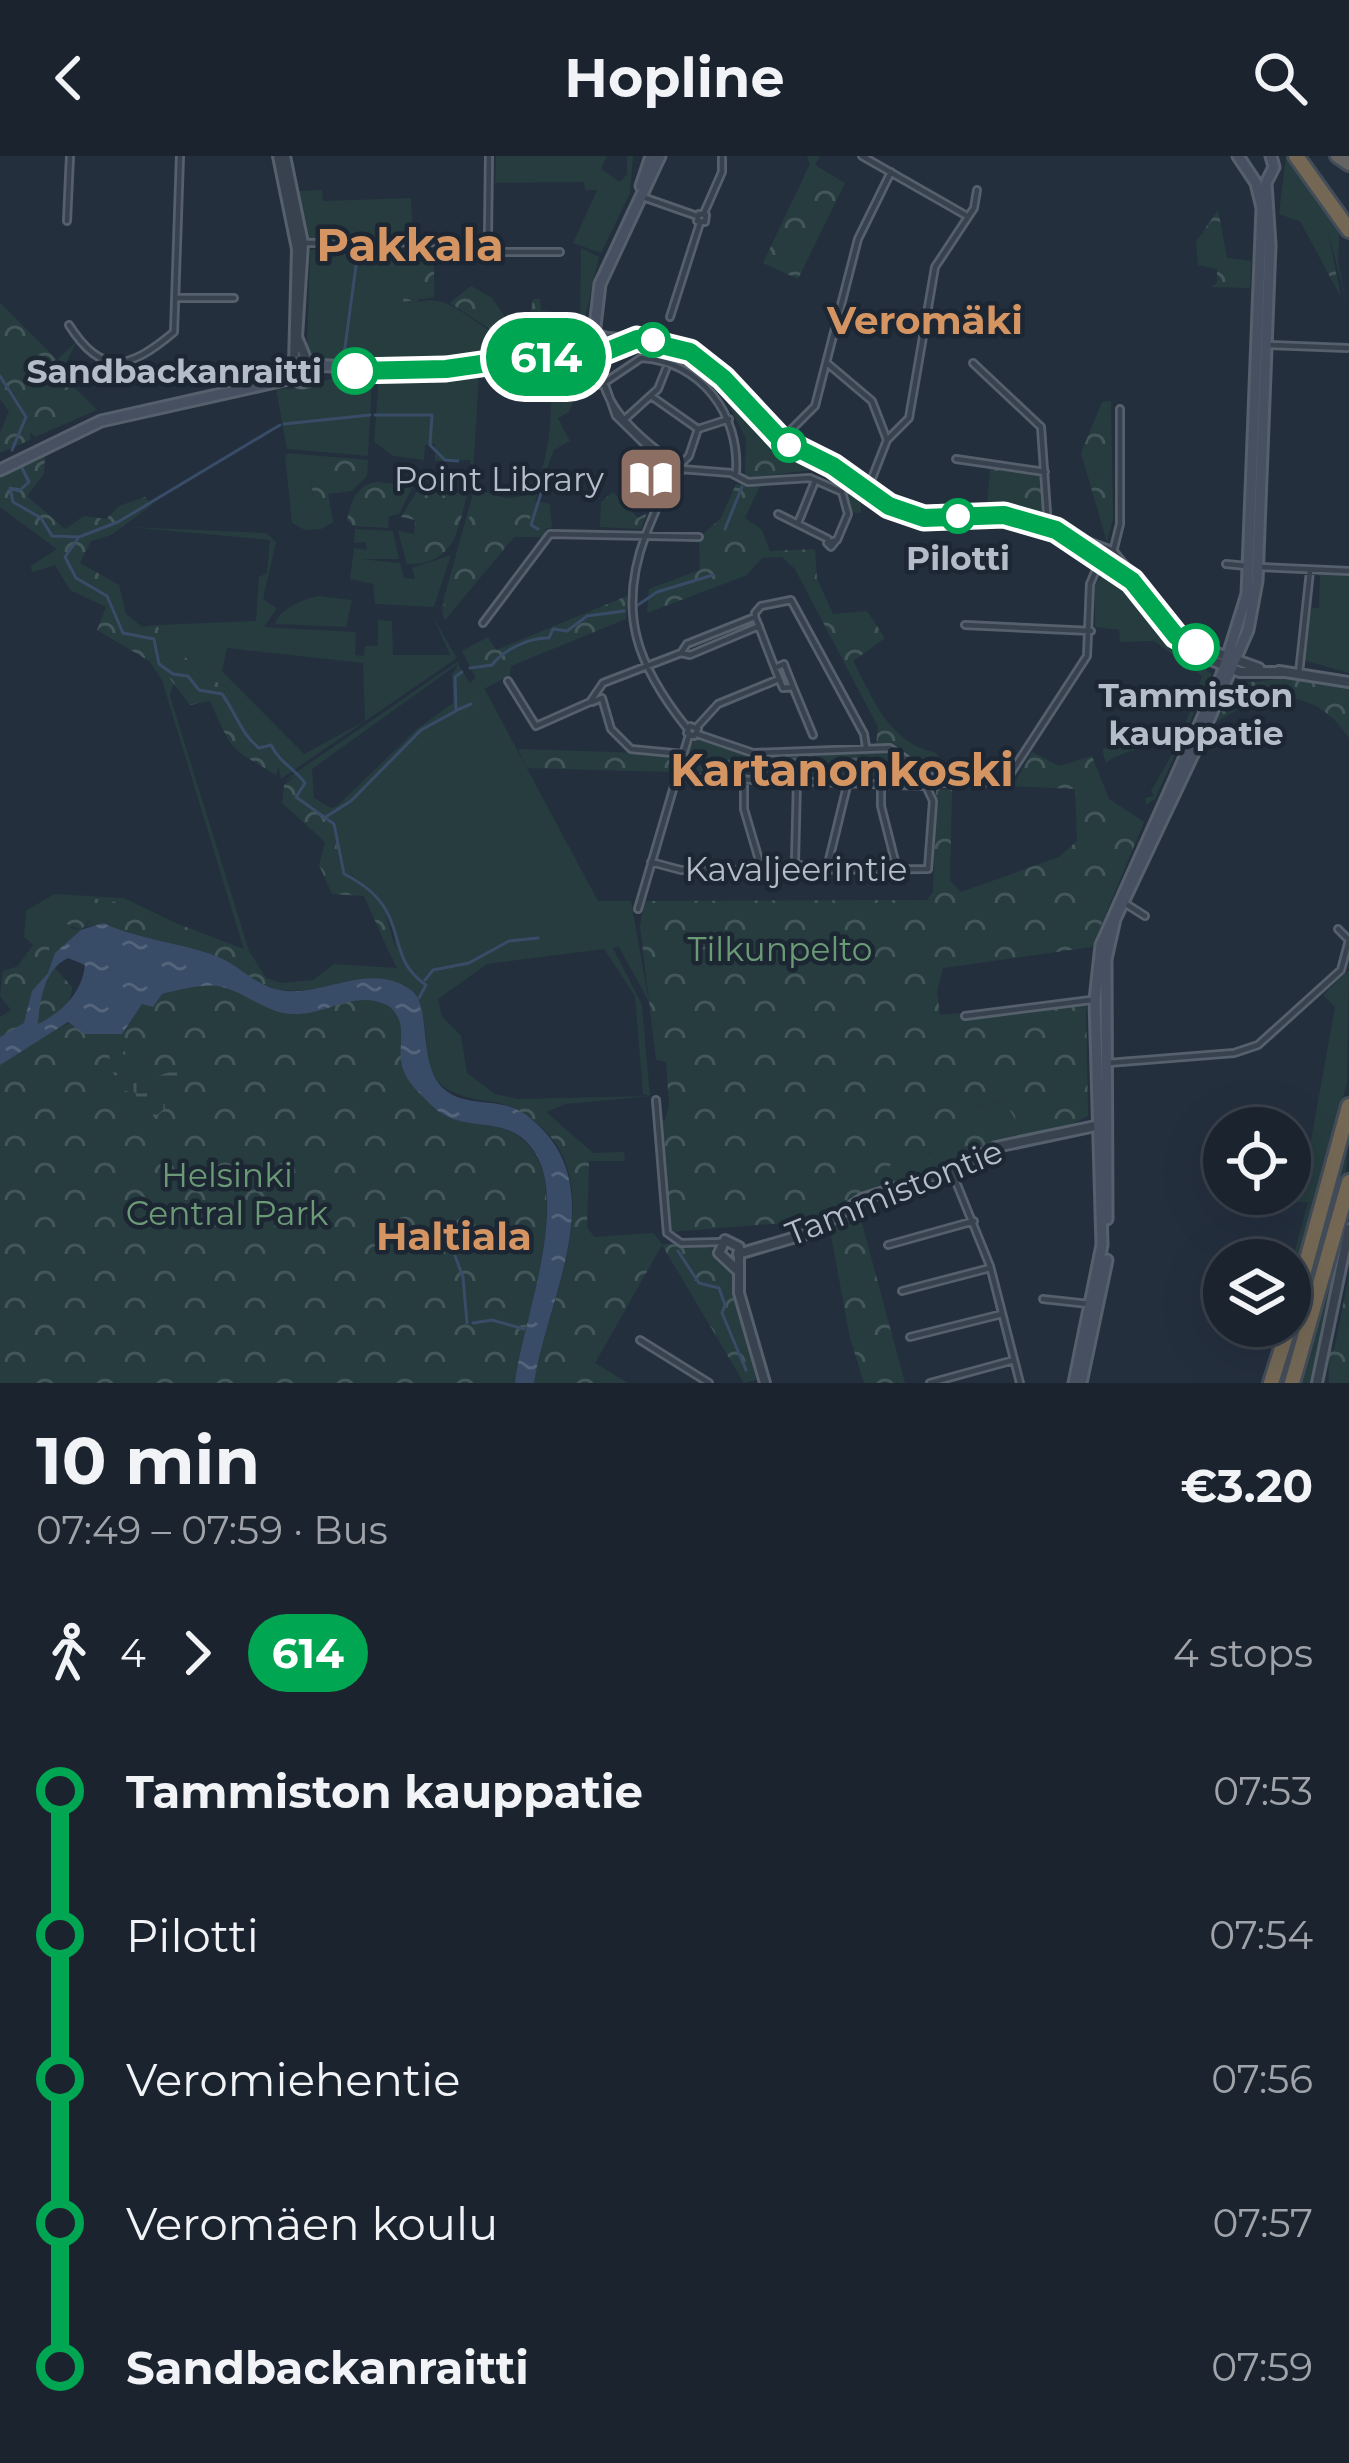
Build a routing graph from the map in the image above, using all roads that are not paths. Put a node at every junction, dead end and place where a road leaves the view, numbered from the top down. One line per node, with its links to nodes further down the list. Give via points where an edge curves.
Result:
1 (70, 156): 20 (street)
2 (189, 156): 11 (street)
3 (281, 156): 23 (street)
4 (489, 156): 22 (street)
5 (651, 156): 17 (main road)
6 (660, 156): 17 (main road)
7 (862, 156): 14 (street)
8 (1238, 156): 13 (main road)
9 (1271, 156): 15 (main road)
10 (1296, 156): 21 (highway)
11 (177, 157): 25 (street)
12 (722, 158): 19 (street)
13 (1250, 166): 15 (main road); 30 (main road, via 1262,208)
14 (891, 172): 18 (street); 33 (street, via 858,239)
15 (1268, 177): 30 (main road)
16 (977, 190): 18 (street)
17 (640, 195): 19 (street); 29 (main road, via 600,284)
18 (967, 216): 46 (street, via 935,268 909,418)
19 (700, 217): 27 (street)
20 (67, 221)
21 (1349, 230)
22 (482, 242): 23 (street); 24 (street, via 485,252)
23 (300, 243): 32 (street, via 297,337); 36 (street)
24 (560, 252)
25 (178, 298): 26 (street); 28 (street, via 172,334 121,363 88,354)
26 (234, 298)
27 (670, 317)
28 (69, 325)
29 (598, 344): 37 (main road, via 436,370); 39 (street); 45 (street, via 665,342 707,364)
30 (1262, 345): 31 (street); 61 (main road)
31 (1347, 348)
32 (309, 363): 36 (main road); 37 (main road); 38 (main road)
33 (827, 363): 45 (street, via 815,406); 46 (street, via 877,407)
34 (973, 363): 50 (street, via 1041,427)
35 (667, 366): 39 (street, via 640,358); 40 (street); 42 (street, via 704,384)
36 (293, 370): 38 (main road); 48 (main road, via 268,383 101,421)
37 (345, 370): 38 (main road)
38 (310, 379)
39 (603, 384): 43 (street)
40 (652, 396): 43 (street); 44 (street)
41 (1120, 410): 59 (street, via 1118,535)
42 (729, 419): 44 (street); 51 (street)
43 (622, 422): 49 (street)
44 (698, 429): 49 (street)
45 (781, 440): 53 (street)
46 (887, 440): 53 (street)
47 (956, 459): 50 (street)
48 (3, 468)
49 (675, 469): 51 (street); 57 (street)
50 (1045, 472): 56 (street)
51 (735, 475): 52 (street, via 748,482)
52 (815, 481): 55 (street); 55 (street, via 842,491 848,514 832,540)
53 (867, 491): 56 (street, via 912,516 1004,515)
54 (778, 514): 55 (street)
55 (798, 524)
56 (1048, 527): 59 (street)
57 (645, 536): 58 (street); 65 (street, via 550,534); 71 (street, via 632,611)
58 (699, 537)
59 (1107, 559): 68 (street, via 1091,578); 70 (street, via 1192,652)
60 (1226, 564): 61 (street)
61 (1254, 566): 62 (street); 70 (main road, via 1252,615)
62 (1310, 569): 63 (street); 73 (street)
63 (1349, 571)
64 (755, 617): 67 (street); 69 (street); 82 (street, via 761,606 794,602)
65 (482, 622)
66 (965, 625): 68 (street)
67 (759, 626): 69 (street); 72 (street)
68 (1090, 631): 87 (street, via 1084,661 1008,779)
69 (681, 652): 71 (street)
70 (1230, 665): 73 (street); 97 (main road)
71 (644, 667): 77 (street); 81 (street)
72 (775, 668): 74 (street); 78 (street, via 784,664)
73 (1299, 673): 76 (street)
74 (779, 679): 78 (street); 81 (street, via 721,702)
75 (508, 681): 80 (street, via 534,725)
76 (1349, 682)
77 (598, 686): 79 (street); 80 (street)
78 (793, 687): 83 (street)
79 (602, 698): 80 (street); 84 (street, via 611,729 631,749)
80 (590, 702)
81 (693, 731): 83 (street, via 744,752); 84 (street)
82 (866, 747): 83 (street); 87 (street, via 902,753)
83 (818, 751)
84 (683, 754): 85 (street)
85 (676, 777): 86 (street); 92 (street)
86 (744, 779): 88 (street); 96 (street)
87 (932, 779): 91 (street)
88 (797, 780): 89 (street); 93 (street)
89 (848, 782): 90 (street); 94 (street)
90 (881, 783): 91 (street); 95 (street)
91 (926, 786): 95 (street, Kavaljeerintie, via 932,866)
92 (651, 862): 96 (street, Kavaljeerintie); 98 (street)
93 (795, 862): 94 (street, Kavaljeerintie); 96 (street, Kavaljeerintie)
94 (827, 869): 95 (street, Kavaljeerintie)
95 (897, 869)
96 (762, 870)
97 (1120, 901): 99 (street); 101 (main road)
98 (638, 909)
99 (1145, 916)
100 (1338, 929): 103 (street, via 1349,940 1346,965 1266,1041 1234,1053)
101 (1099, 1000): 102 (street); 103 (main road)
102 (964, 1016)
103 (1101, 1064): 106 (main road)
104 (656, 1100): 114 (street, via 667,1233 681,1243)
105 (1349, 1106): 112 (highway)
106 (1102, 1125): 107 (street, Tammistontie, via 996,1147); 120 (main road)
107 (952, 1170): 109 (street); 115 (street, Tammistontie, via 862,1199 813,1232)
108 (1349, 1182): 132 (highway)
109 (974, 1222): 113 (street); 117 (street)
110 (1349, 1229): 133 (street)
111 (736, 1242): 114 (street, Tammistontie); 115 (street, Tammistontie); 116 (street)
112 (1311, 1244)
113 (888, 1245)
114 (720, 1246): 116 (street)
115 (752, 1246): 116 (street, Tammistontie)
116 (735, 1256): 127 (street)
117 (990, 1268): 118 (street); 121 (street)
118 (902, 1291)
119 (1043, 1299): 120 (street)
120 (1097, 1306): 131 (main road)
121 (1002, 1314): 122 (street); 125 (street)
122 (910, 1337)
123 (640, 1340): 128 (street)
124 (1282, 1347): 126 (highway)
125 (1014, 1360): 129 (street); 130 (street)
126 (1271, 1380)
127 (763, 1382)
128 (709, 1383)
129 (930, 1383)
130 (1020, 1383)
131 (1077, 1383)
132 (1292, 1383)
133 (1317, 1383)

